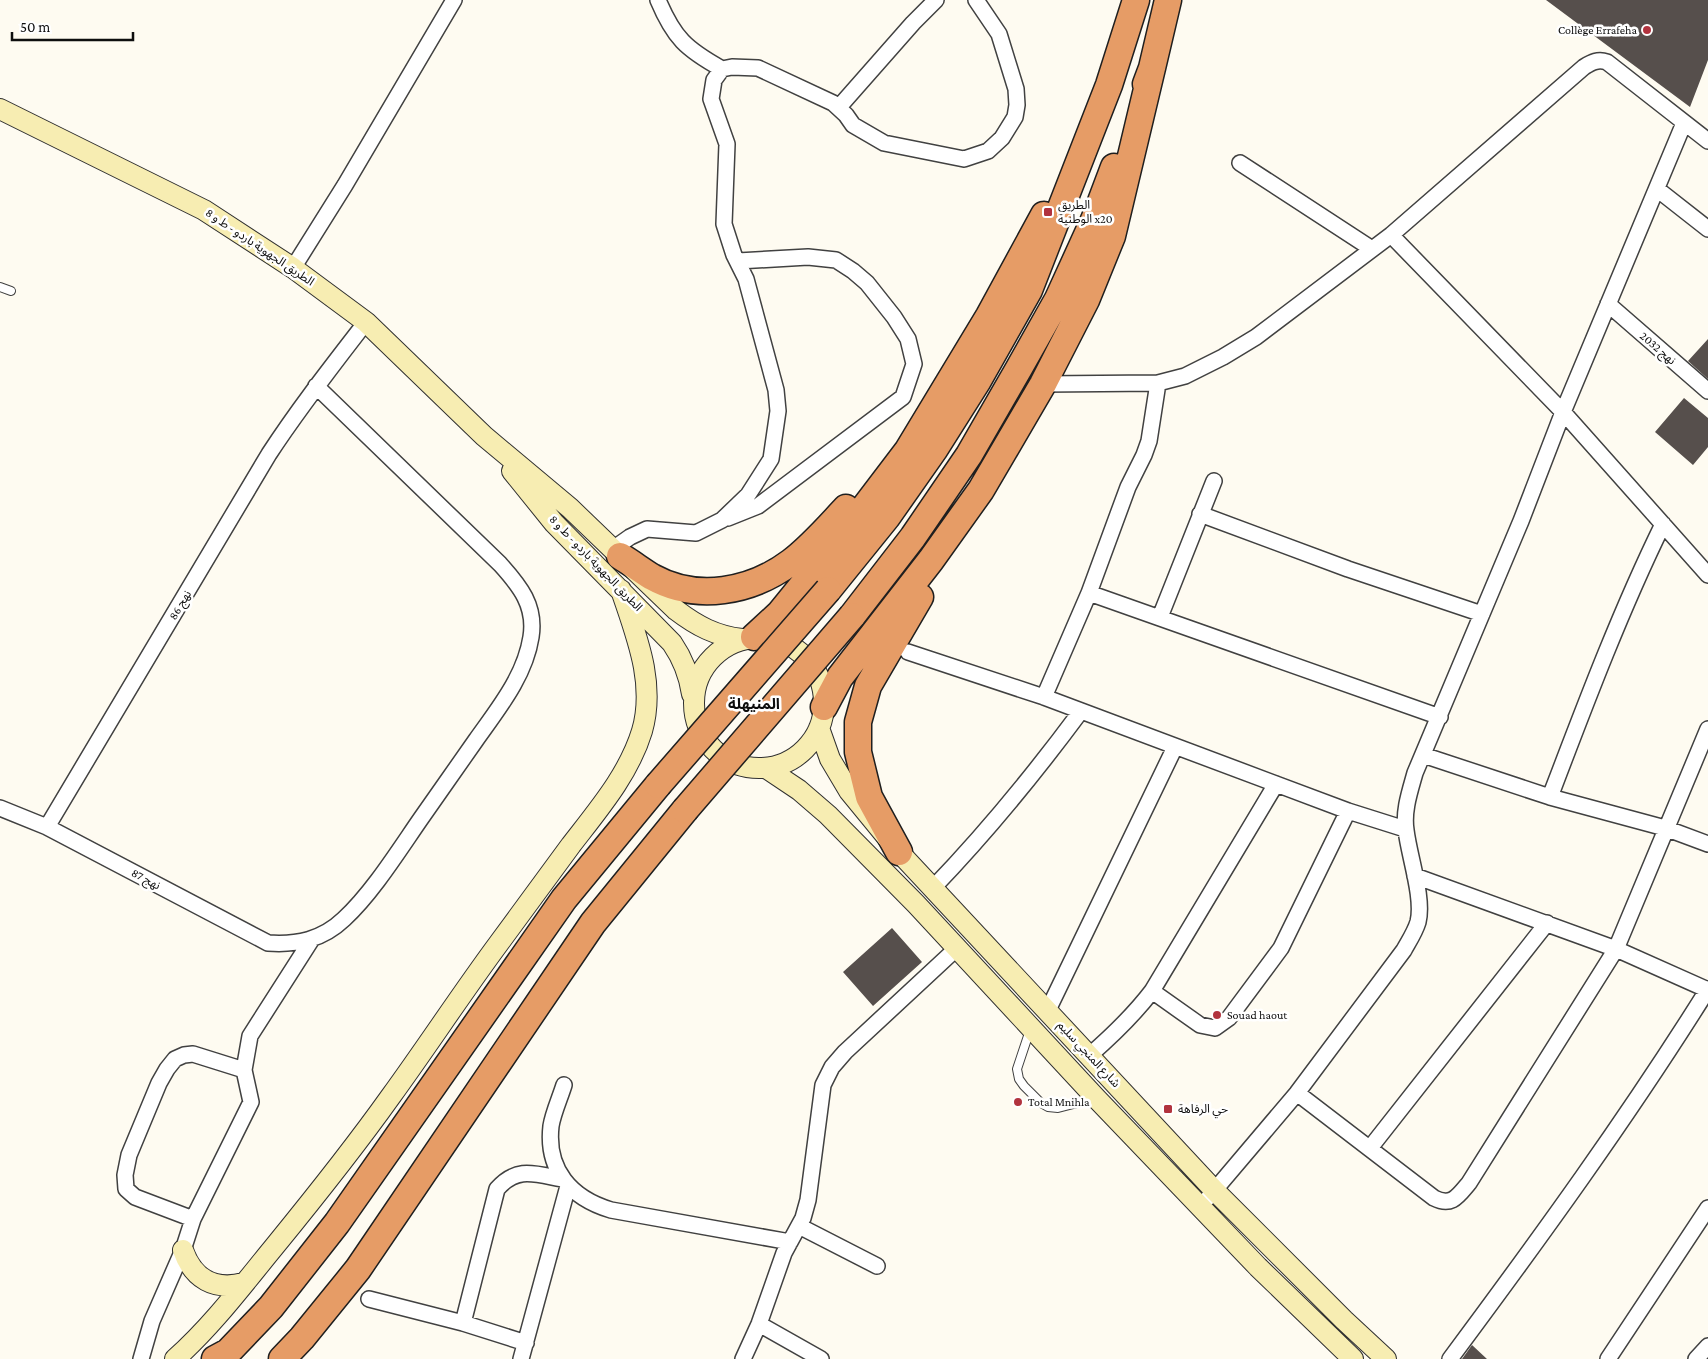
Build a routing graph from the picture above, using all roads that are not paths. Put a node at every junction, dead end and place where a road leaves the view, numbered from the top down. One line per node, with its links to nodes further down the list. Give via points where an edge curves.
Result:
1 (454, 0): 20 (street)
2 (658, 0): 8 (street, via 672,30 684,44)
3 (936, 0): 10 (street)
4 (976, 0): 10 (street, via 999,34 1016,89 1015,117 1002,138 988,151 964,159 884,143 853,125)
5 (1136, 0): 9 (highway)
6 (1168, 0): 7 (highway)
7 (1152, 68): 26 (highway, via 1112,236 1086,300); 97 (highway, bridge, via 1094,220 1058,299 969,455 913,537 852,616 685,810 593,923 358,1269)
8 (722, 69): 10 (street, via 758,68); 19 (street, via 714,80 711,99 726,144 724,224)
9 (1109, 85): 30 (highway, via 1072,165 989,316); 94 (highway, bridge, via 1029,290 934,450 828,590 658,785 564,899 337,1223 271,1307)
10 (839, 107)
11 (0, 109): 20 (main road, الطريق الجهوية باردو - ط و 8, via 204,210)
12 (1684, 122): 13 (street); 15 (street); 17 (street, via 1606,62 1593,62 1584,66)
13 (1708, 141)
14 (1240, 163): 18 (street)
15 (1657, 189): 16 (street); 23 (street)
16 (1708, 229)
17 (1390, 235): 18 (street); 29 (street)
18 (1372, 249): 25 (street, via 1256,338 1185,376)
19 (738, 262): 35 (street, via 746,279 776,390 778,411 771,459 748,495); 35 (street, via 808,257 836,260 867,283 894,317 908,339 914,364 903,397 758,506)
20 (293, 268): 24 (main road, الطريق الجهوية باردو - ط و 8)
21 (0, 287): 22 (lane)
22 (11, 291)
23 (1608, 304): 28 (street, نهج 2032); 29 (street)
24 (366, 322): 27 (street, نهج 86); 31 (main road, الطريق الجهوية باردو - ط و 8)
25 (1158, 383): 26 (street); 40 (street, via 1148,441)
26 (1043, 384): 33 (highway)
27 (316, 386): 58 (street, نهج 86, via 269,454); 66 (street, via 500,564 524,592 532,622 526,658 516,682 496,712 360,901 344,919)
28 (1708, 392)
29 (1563, 412): 36 (street); 41 (street)
30 (928, 416): 37 (highway, via 870,484 818,537 792,561 765,578 715,592 693,590 652,577); 43 (highway, via 908,450 845,534 780,613)
31 (484, 436): 37 (main road, الطريق الجهوية باردو - ط و 8, via 570,508); 39 (main road, الطريق الجهوية باردو - ط و 8, via 554,523)
32 (1214, 481): 34 (street)
33 (981, 490): 49 (highway, via 840,677); 62 (highway, via 868,686 858,722 858,752 869,797)
34 (1200, 514): 41 (street); 42 (street)
35 (722, 520): 37 (street, via 696,532 648,529 630,537)
36 (1663, 524): 38 (street); 55 (street, via 1605,655)
37 (616, 552): 43 (main road, الطريق الجهوية باردو - ط و 8, via 691,621 724,637)
38 (1707, 569)
39 (622, 590): 46 (main road, الطريق الجهوية باردو - ط و 8, via 672,643 690,678); 88 (main road, via 646,679 647,704 635,752 605,800 496,946 367,1129)
40 (1090, 593): 42 (street); 45 (street)
41 (1482, 614): 48 (street)
42 (1160, 617): 48 (street)
43 (748, 638): 46 (main road, via 724,647 708,661 698,678); 49 (main road, via 773,638 805,656 823,689)
44 (908, 652): 45 (street)
45 (1044, 697): 47 (street)
46 (693, 698): 53 (main road, via 693,711 700,733 713,751 732,763)
47 (1081, 711): 51 (street); 64 (street, via 1019,792)
48 (1440, 717): 52 (street)
49 (822, 718): 53 (main road, via 811,743 798,755 783,764); 62 (main road, شارع المنجي سليم, via 830,759 849,791)
50 (1708, 729): 59 (street)
51 (1175, 747): 54 (street); 71 (street)
52 (1424, 755): 55 (street); 60 (street, via 1410,792)
53 (766, 768): 67 (main road, شارع المنجي سليم, via 828,815)
54 (1276, 784): 57 (street); 69 (street)
55 (1550, 797): 59 (street)
56 (0, 808): 58 (street, نهج 87)
57 (1348, 811): 60 (street); 69 (street, via 1280,948 1228,1018 1215,1028 1200,1025)
58 (47, 827): 66 (street, نهج 87, via 255,938 268,943 293,944)
59 (1665, 828): 61 (street); 68 (street)
60 (1405, 829): 63 (street)
61 (1708, 844)
62 (899, 852): 64 (main road, شارع المنجي سليم)
63 (1415, 876): 65 (street); 76 (street, via 1419,908 1413,934)
64 (932, 889): 71 (main road, شارع المنجي سليم)
65 (1547, 923): 68 (street); 78 (street)
66 (312, 939): 74 (street, via 250,1036)
67 (957, 948): 72 (main road, شارع المنجي سليم); 84 (street, via 832,1067 823,1085 808,1200)
68 (1616, 949): 70 (street); 78 (street, via 1469,1183 1453,1199 1442,1202 1434,1198)
69 (1152, 990): 73 (street, via 1135,1014)
70 (1708, 990): 103 (street, via 1606,1145)
71 (1048, 1010): 73 (main road, شارع المنجي سليم)
72 (1030, 1028): 77 (main road, شارع المنجي سليم); 77 (lane, via 1017,1069 1024,1086 1048,1107 1058,1108)
73 (1090, 1055): 80 (main road, شارع المنجي سليم)
74 (244, 1070): 83 (street, via 251,1102); 83 (street, via 193,1054 176,1059 160,1083 129,1156 126,1189 135,1197)
75 (564, 1085): 79 (street, via 550,1141 553,1157)
76 (1297, 1093): 78 (street); 80 (street)
77 (1096, 1098): 81 (main road, شارع المنجي سليم)
78 (1370, 1148)
79 (565, 1182): 85 (street, via 580,1197 611,1210); 90 (street, via 528,1172 505,1180 497,1189); 92 (street)
80 (1215, 1191): 81 (street); 102 (main road, شارع المنجي سليم)
81 (1200, 1206): 101 (main road, شارع المنجي سليم)
82 (1708, 1208): 104 (street)
83 (193, 1219): 86 (street)
84 (799, 1226): 85 (street); 87 (street)
85 (790, 1242): 91 (street)
86 (184, 1250): 88 (main road, via 193,1270 201,1278 222,1286); 95 (street, via 152,1321)
87 (877, 1266)
88 (244, 1283): 96 (main road, via 215,1320)
89 (368, 1299): 90 (street)
90 (463, 1323): 92 (street)
91 (759, 1324): 99 (street); 100 (street)
92 (526, 1343): 98 (street)
93 (1708, 1346): 105 (street)
94 (221, 1355)
95 (141, 1359)
96 (175, 1359)
97 (282, 1359)
98 (521, 1359)
99 (743, 1359)
100 (821, 1359)
101 (1353, 1359)
102 (1386, 1359)
103 (1450, 1359)
104 (1608, 1359)
105 (1696, 1359)

